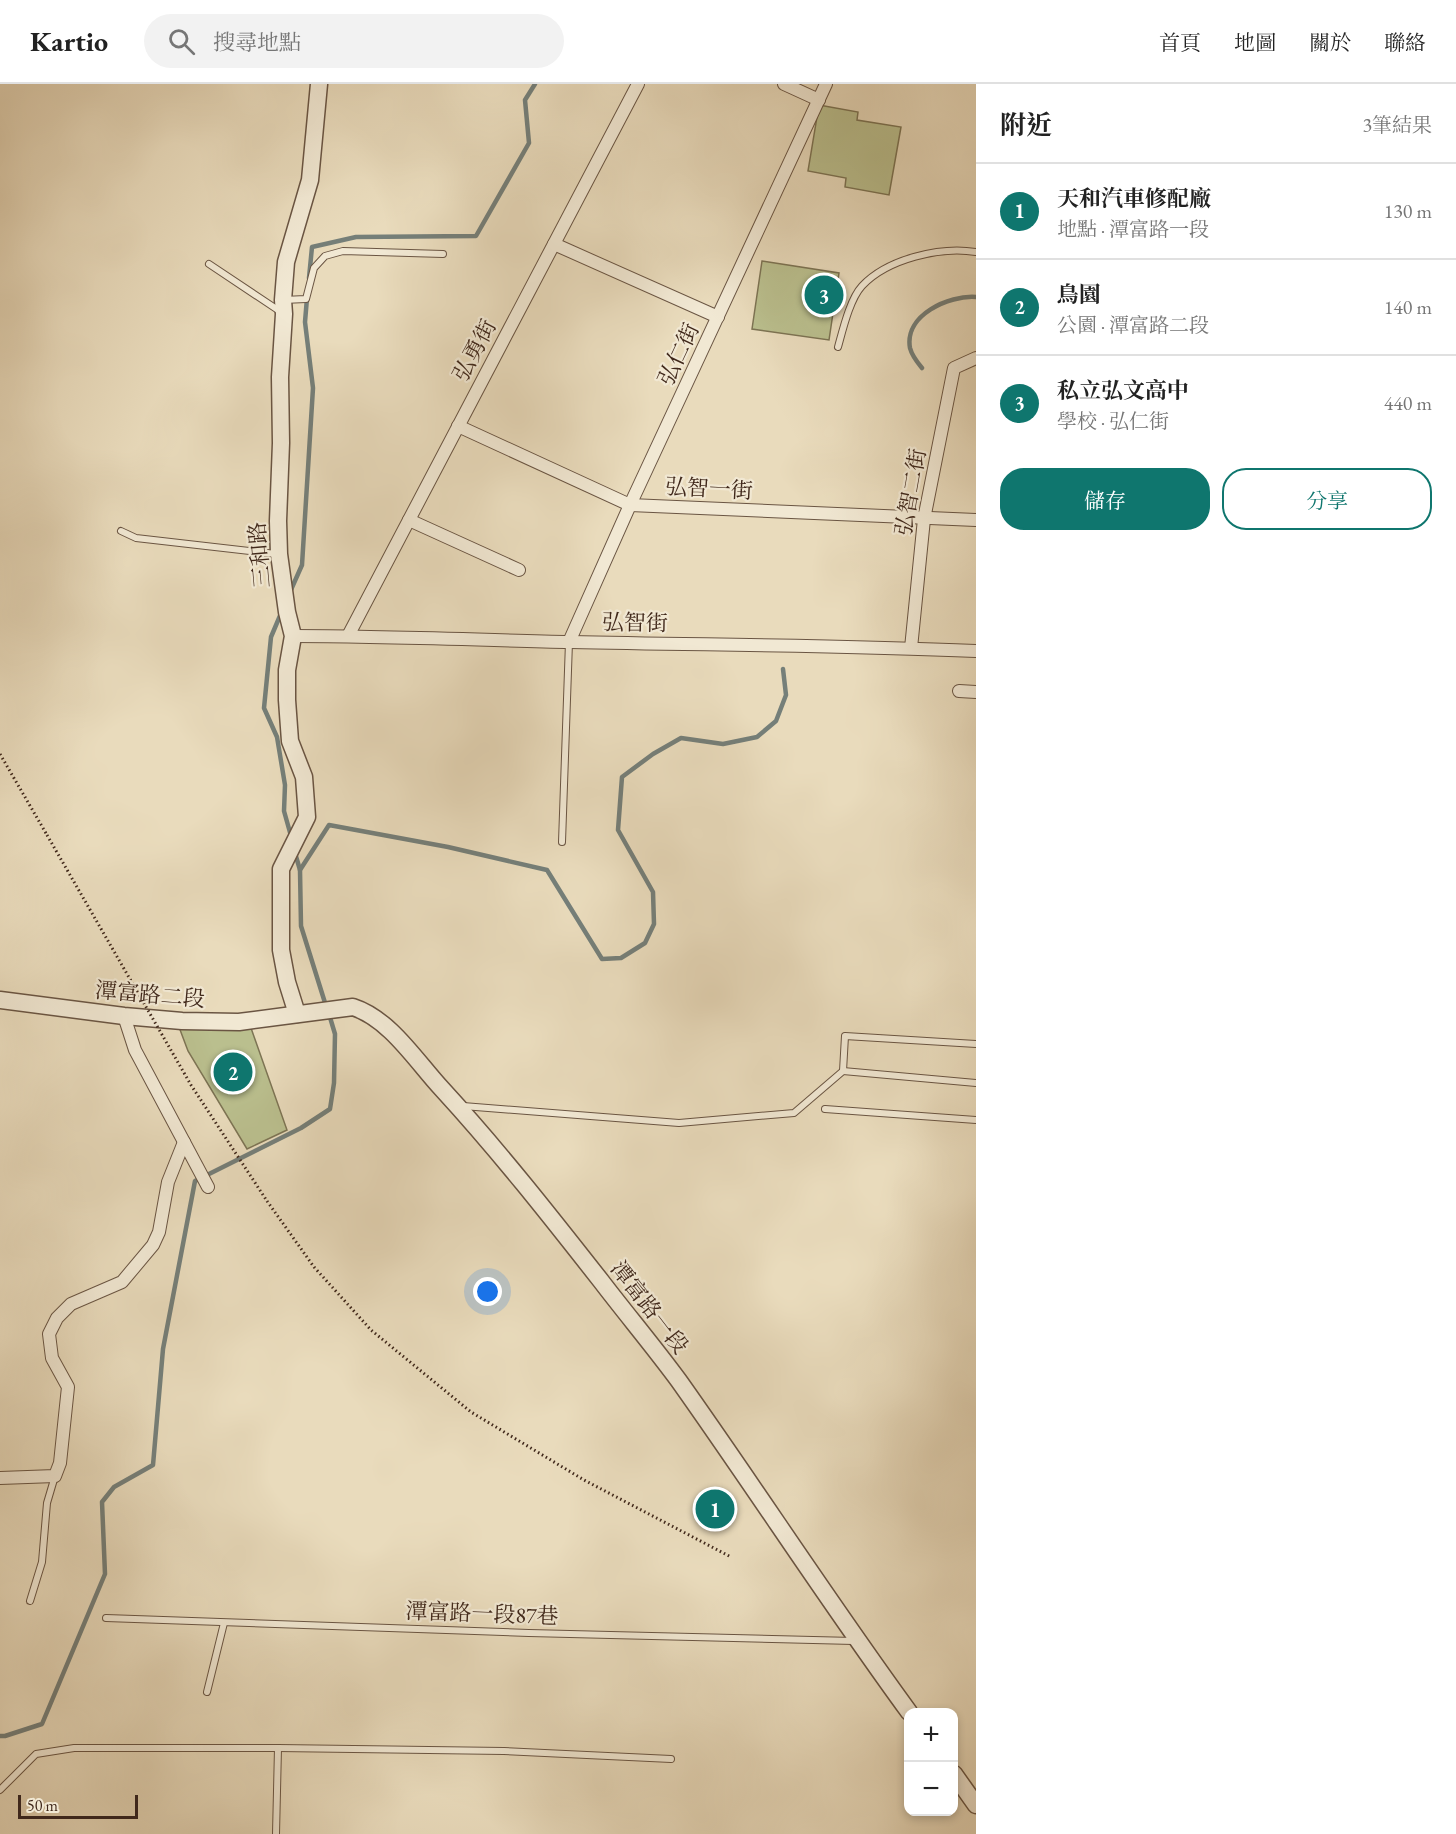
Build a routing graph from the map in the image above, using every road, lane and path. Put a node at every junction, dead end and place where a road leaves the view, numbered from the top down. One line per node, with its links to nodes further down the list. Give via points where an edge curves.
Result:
1 (320, 84): 10 (street, 三和路, via 310,180 286,262)
2 (638, 84): 6 (street, 弘勇街)
3 (784, 84): 5 (street)
4 (826, 84): 5 (street, 弘仁街)
5 (819, 100): 11 (street, 弘仁街)
6 (554, 244): 11 (street); 14 (street, 弘勇街)
7 (976, 252): 12 (lane, via 943,252 906,259 881,271 861,287)
8 (444, 254): 10 (lane, via 343,251 326,256 314,267 306,298)
9 (209, 264): 10 (lane)
10 (284, 308): 20 (street, 三和路)
11 (718, 317): 15 (street, 弘仁街)
12 (838, 347)
13 (976, 358): 16 (street, 弘智二街, via 954,368)
14 (458, 426): 15 (street, 弘智一街); 17 (street, 弘勇街)
15 (630, 505): 16 (street, 弘智一街); 24 (street, 弘仁街)
16 (924, 519): 18 (street, 弘智一街); 25 (street, 弘智二街)
17 (409, 520): 21 (street); 23 (street, 弘勇街)
18 (976, 520)
19 (121, 531): 20 (lane, via 136,538)
20 (279, 554): 22 (street, 三和路)
21 (519, 570)
22 (293, 636): 23 (street, 弘智街); 32 (street, 三和路, via 288,670 290,741 304,777 307,817 281,869 281,950 287,982)
23 (348, 636): 24 (street, 弘智街)
24 (569, 642): 25 (street, 弘智街); 30 (lane)
25 (910, 648): 26 (street, 弘智街)
26 (976, 651)
27 (959, 691): 28 (street)
28 (976, 692)
29 (0, 754): 44 (path, bridge, via 191,1085 314,1267 371,1330 471,1412 584,1480)
30 (562, 842)
31 (0, 1000): 33 (street, 潭富路二段)
32 (304, 1013): 33 (street, 潭富路二段, via 239,1022); 37 (street, 潭富路一段, via 353,1007 377,1018)
33 (124, 1016): 40 (street, via 135,1050)
34 (976, 1044): 35 (lane, via 845,1036)
35 (843, 1071): 36 (lane); 37 (lane, via 794,1113 679,1123)
36 (976, 1083)
37 (458, 1106): 48 (street, 潭富路一段, via 677,1379)
38 (825, 1109): 39 (lane)
39 (976, 1120)
40 (184, 1142): 41 (street); 42 (street, via 168,1182 153,1245 122,1282 71,1304 57,1318 49,1334 52,1358 68,1387)
41 (207, 1185)
42 (55, 1476): 43 (street); 45 (lane, via 47,1503 42,1562)
43 (0, 1478)
44 (731, 1557)
45 (30, 1601)
46 (106, 1617): 47 (lane, 潭富路一段87巷)
47 (224, 1623): 48 (lane, 潭富路一段87巷); 49 (lane)
48 (858, 1641): 50 (street, 潭富路一段)
49 (207, 1692)
50 (905, 1708)
51 (278, 1748): 52 (lane, via 504,1751); 54 (lane, via 74,1748 36,1754); 56 (lane)
52 (671, 1759)
53 (958, 1780): 55 (street)
54 (0, 1790)
55 (976, 1805)
56 (276, 1834)

